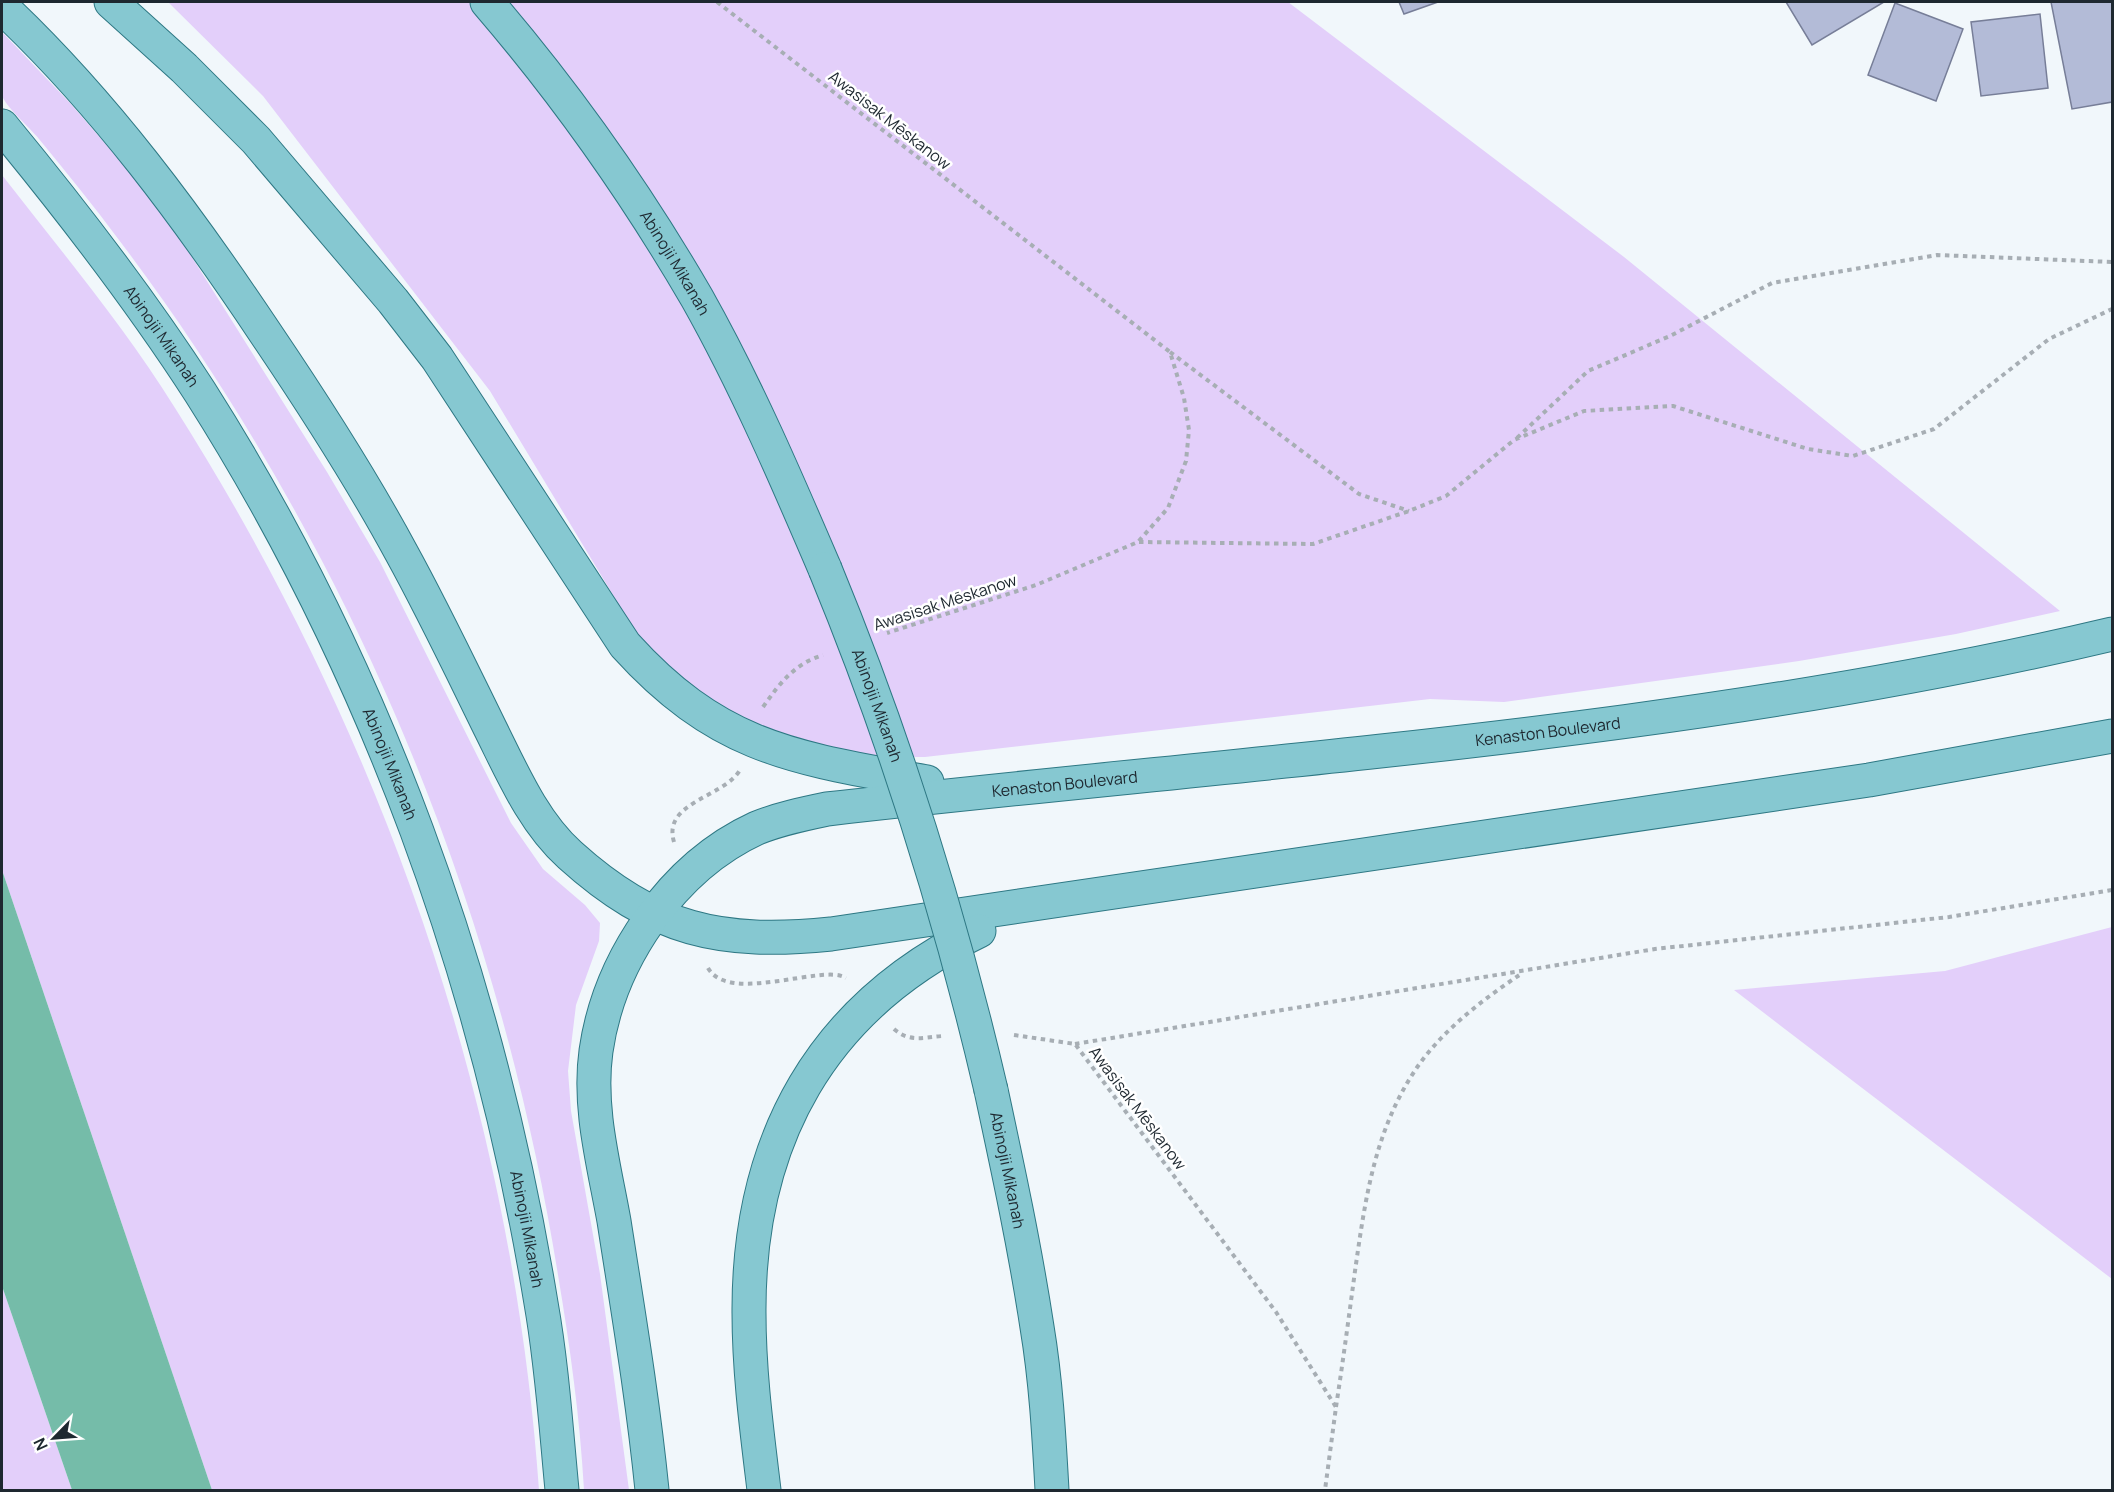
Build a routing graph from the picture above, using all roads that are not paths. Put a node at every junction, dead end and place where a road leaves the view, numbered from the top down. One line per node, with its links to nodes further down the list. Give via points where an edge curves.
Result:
1 (111, 2): 7 (main road, via 256,140 393,301 437,357 625,645 652,674 693,709 754,741 816,762)
2 (487, 2): 13 (main road, Abinojii Mikanah, bridge, via 595,137 697,299 742,385 866,668 953,932 991,1090 1038,1329)
3 (2, 7): 9 (main road, via 129,145 216,261 299,383 400,551 513,774 546,828 600,880)
4 (2, 126): 10 (main road, Abinojii Mikanah, via 86,230 200,392 297,561 381,736 451,923 503,1108 542,1306)
5 (2112, 634): 7 (main road, Kenaston Boulevard, via 1890,681 1644,720)
6 (2112, 736): 8 (main road, via 1869,780)
7 (979, 792): 9 (main road, Kenaston Boulevard, via 827,809 773,822 730,844 685,880)
8 (1037, 904): 9 (main road, via 778,939 700,931); 12 (main road, via 933,957 870,1002 810,1074 782,1131 764,1180 751,1266 753,1401)
9 (653, 915): 11 (main road, Kenaston Boulevard, via 624,961 605,1007 596,1052 594,1099)
10 (562, 1491)
11 (652, 1491)
12 (764, 1491)
13 (1052, 1491)

